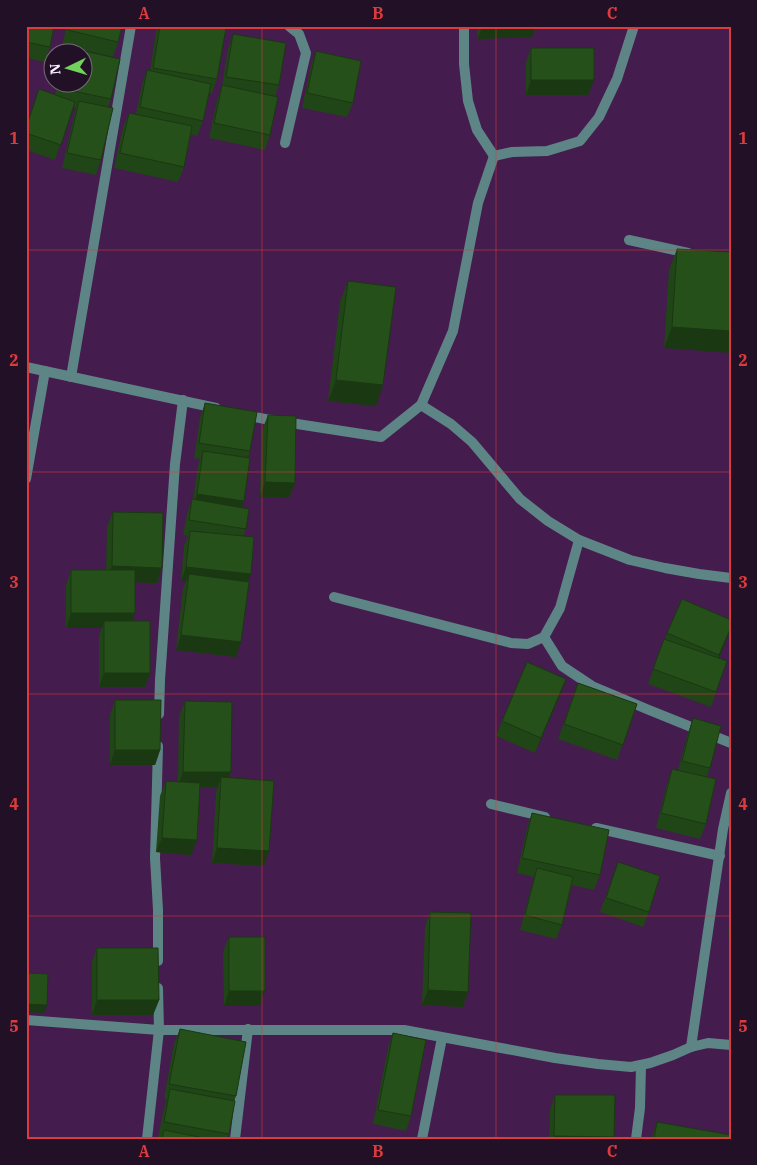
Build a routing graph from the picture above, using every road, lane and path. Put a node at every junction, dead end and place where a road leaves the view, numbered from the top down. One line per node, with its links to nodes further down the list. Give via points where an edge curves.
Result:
1 (131, 26): 11 (street)
2 (289, 26): 5 (street, via 299,34 306,53)
3 (464, 26): 6 (street, via 468,101 477,130)
4 (634, 26): 6 (street, via 617,79 599,116 580,141 547,151)
5 (285, 143)
6 (494, 156): 13 (street, via 478,203 453,331)
7 (629, 240): 8 (street)
8 (700, 256)
9 (26, 367): 10 (street)
10 (45, 371): 11 (street); 14 (street)
11 (71, 377): 12 (street)
12 (183, 400): 13 (street, via 264,419 381,437); 19 (street, via 174,474)
13 (421, 405): 15 (street, via 472,442 520,499)
14 (26, 479)
15 (579, 540): 16 (street, via 630,560); 18 (street, via 560,608)
16 (731, 578)
17 (334, 597): 18 (street, via 511,643 528,644)
18 (544, 637): 21 (street, via 562,666 592,686)
19 (159, 720)
20 (158, 739): 28 (street, via 155,858)
21 (731, 743)
22 (731, 793): 26 (street)
23 (491, 804): 24 (street)
24 (558, 819)
25 (586, 826): 26 (street)
26 (720, 856): 32 (street)
27 (26, 1020): 28 (street)
28 (159, 1030): 29 (street); 34 (street)
29 (248, 1030): 30 (street, via 404,1030); 35 (street)
30 (442, 1038): 33 (street, via 598,1064); 36 (street)
31 (731, 1045): 32 (street, via 708,1043)
32 (691, 1047): 33 (street)
33 (641, 1065): 37 (street)
34 (147, 1139)
35 (235, 1139)
36 (422, 1139)
37 (636, 1139)

